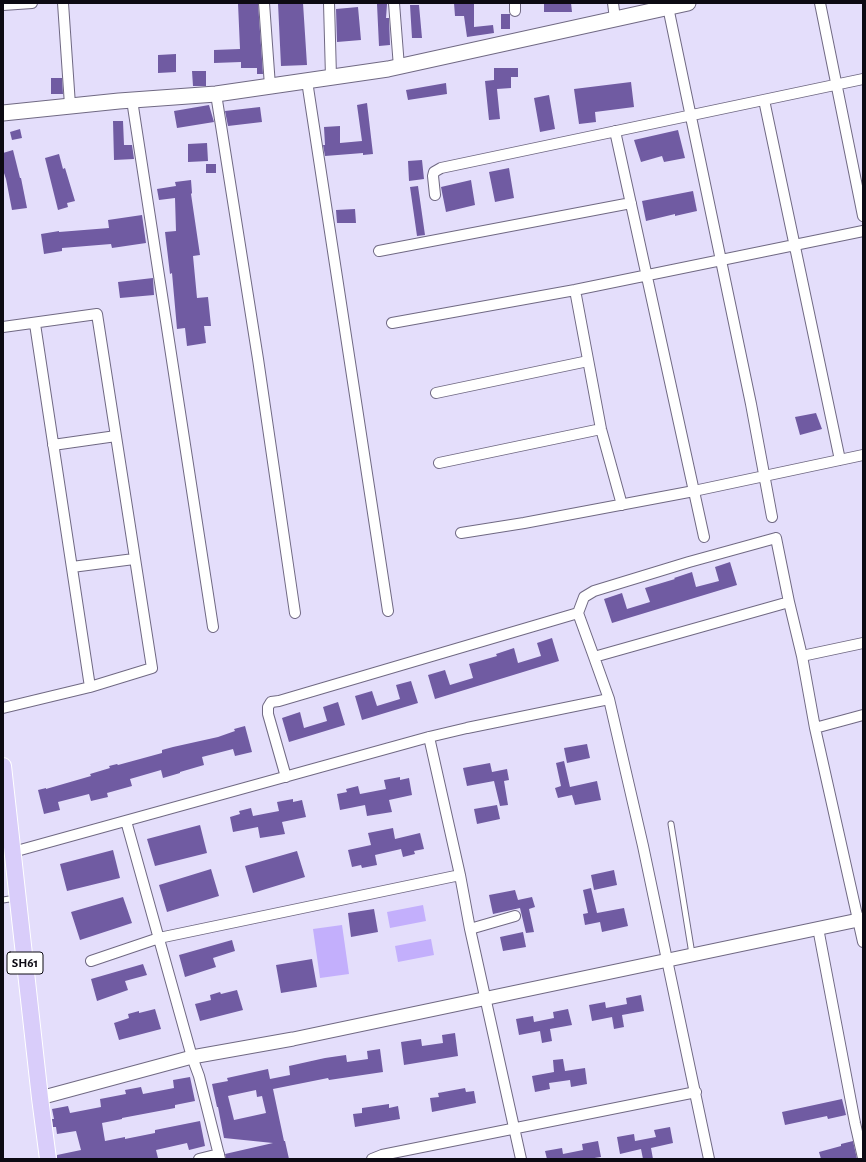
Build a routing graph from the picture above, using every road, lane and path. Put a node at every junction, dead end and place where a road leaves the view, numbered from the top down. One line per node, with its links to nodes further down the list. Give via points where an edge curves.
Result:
1 (32, 3): 9 (street)
2 (63, 3): 21 (street)
3 (264, 3): 17 (street)
4 (329, 3): 13 (street)
5 (394, 3): 12 (street)
6 (613, 3): 11 (street)
7 (688, 3): 10 (main road)
8 (820, 3): 16 (street)
9 (3, 5)
10 (668, 7): 11 (main road); 23 (street)
11 (615, 19): 12 (main road)
12 (400, 67): 13 (main road)
13 (331, 77): 15 (main road)
14 (863, 79): 16 (street)
15 (307, 81): 17 (main road); 54 (street)
16 (836, 84): 20 (street); 27 (street)
17 (270, 86): 18 (main road)
18 (216, 94): 19 (main road); 55 (street)
19 (132, 100): 21 (main road); 57 (street)
20 (764, 100): 23 (street); 29 (street)
21 (70, 105): 22 (main road)
22 (3, 113)
23 (691, 115): 24 (street); 31 (street)
24 (615, 131): 25 (street, via 441,168 436,170 433,176); 26 (street)
25 (435, 195)
26 (631, 203): 30 (street); 32 (street)
27 (863, 216)
28 (863, 231): 29 (street)
29 (795, 245): 31 (street); 43 (street)
30 (379, 251)
31 (721, 260): 32 (street); 45 (street)
32 (646, 275): 33 (street); 46 (street)
33 (575, 290): 34 (street); 37 (street)
34 (392, 323)
35 (35, 324): 36 (street); 40 (street, via 97,314); 41 (street)
36 (3, 327)
37 (588, 361): 38 (street); 39 (street)
38 (436, 393)
39 (601, 429): 44 (street); 47 (street)
40 (116, 436): 41 (street); 51 (street)
41 (53, 445): 52 (street)
42 (863, 455): 43 (street)
43 (840, 460): 45 (street)
44 (439, 463)
45 (764, 476): 46 (street); 48 (street)
46 (694, 491): 47 (street); 50 (street)
47 (622, 504): 49 (street)
48 (772, 517)
49 (461, 534)
50 (704, 537)
51 (134, 559): 52 (street); 61 (street, via 152,668)
52 (72, 567): 61 (street)
53 (789, 602): 56 (street, via 776,538 594,591 584,597); 59 (street); 60 (street)
54 (388, 611)
55 (295, 613)
56 (578, 613): 60 (street); 68 (street, via 271,702 268,714)
57 (213, 627)
58 (863, 643): 59 (street)
59 (802, 656): 65 (street)
60 (594, 657): 62 (street)
61 (90, 687): 63 (street)
62 (609, 699): 66 (street); 81 (street)
63 (3, 708)
64 (863, 715): 65 (street)
65 (816, 728): 75 (street)
66 (429, 737): 68 (street); 72 (street)
67 (3, 766): 71 (main road, SH61)
68 (286, 777): 69 (street)
69 (126, 821): 71 (street); 78 (street)
70 (671, 824): 80 (lane)
71 (12, 857): 73 (main road, SH61)
72 (460, 875): 77 (street); 78 (street)
73 (11, 899): 86 (main road, SH61)
74 (515, 916): 77 (street)
75 (861, 919): 76 (street); 79 (street)
76 (818, 928): 80 (street); 87 (street)
77 (470, 929): 83 (street)
78 (159, 938): 82 (street); 84 (street)
79 (863, 942)
80 (692, 955): 81 (street)
81 (667, 960): 83 (street); 85 (street)
82 (91, 961)
83 (486, 998): 84 (street, via 293,1040); 88 (street)
84 (192, 1057): 86 (street); 89 (street)
85 (696, 1092): 88 (street); 95 (street)
86 (40, 1098): 91 (main road, SH61)
87 (859, 1122): 90 (street)
88 (515, 1128): 93 (street); 94 (street)
89 (220, 1156): 92 (street)
90 (863, 1158)
91 (48, 1159)
92 (199, 1159)
93 (372, 1159)
94 (521, 1159)
95 (709, 1159)

